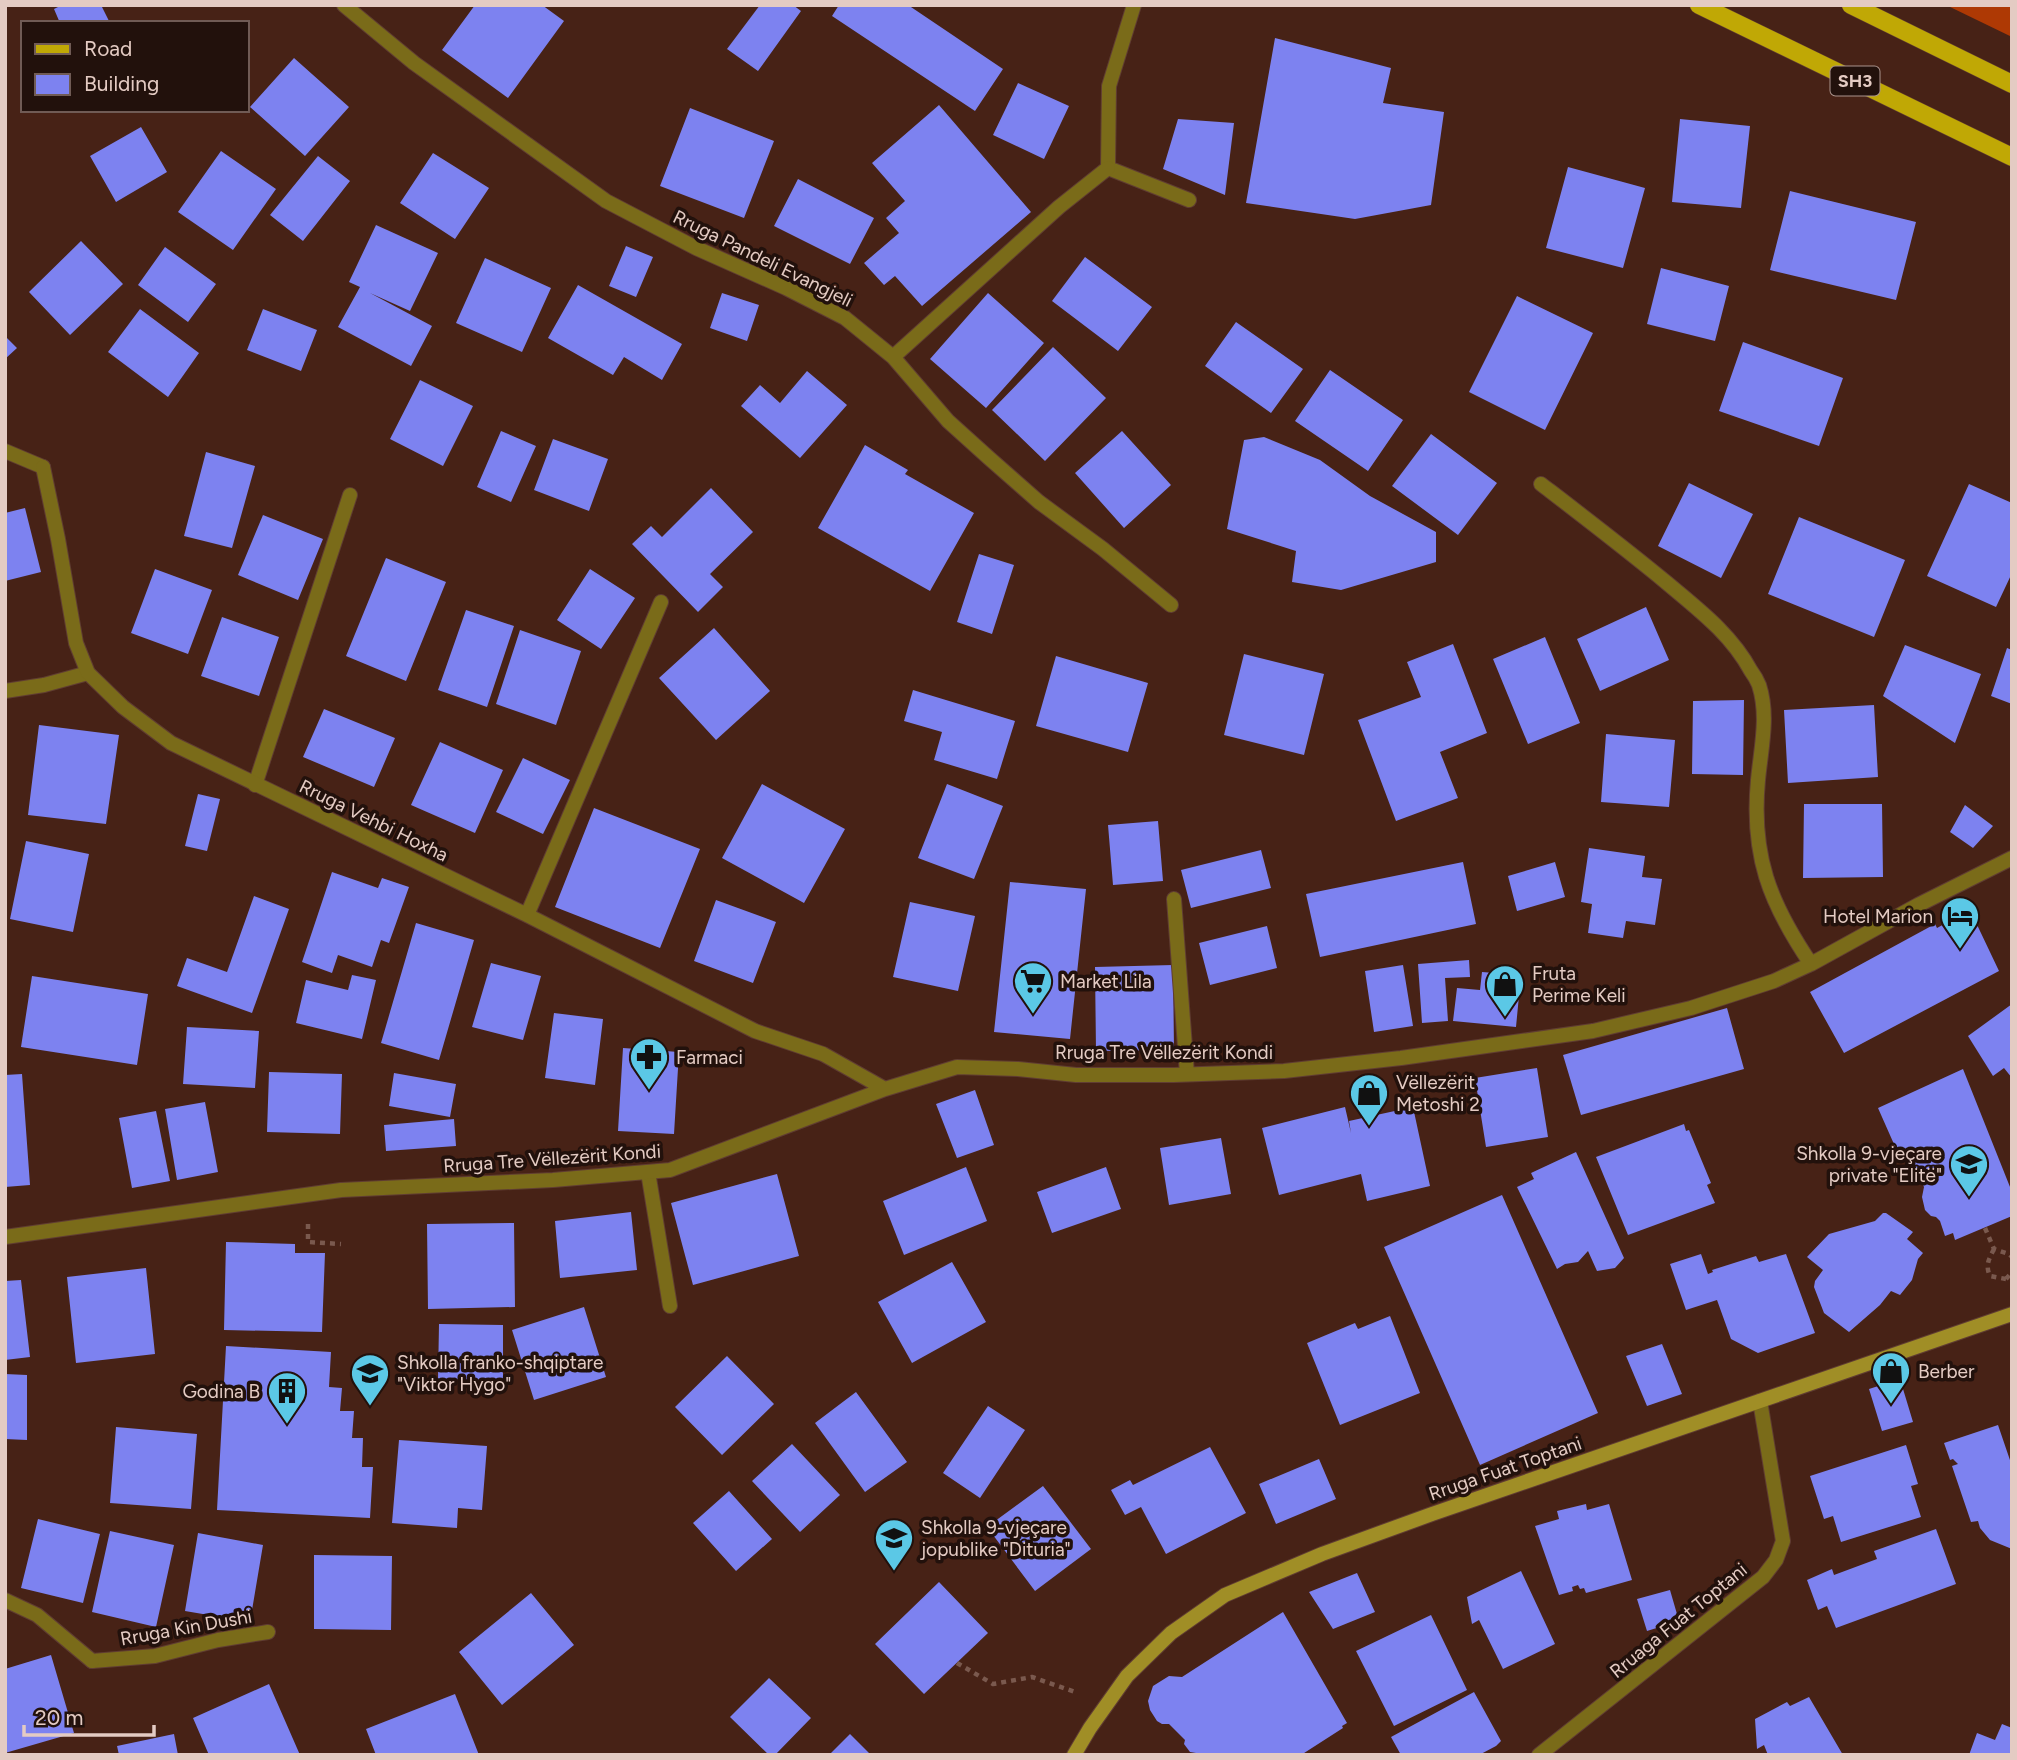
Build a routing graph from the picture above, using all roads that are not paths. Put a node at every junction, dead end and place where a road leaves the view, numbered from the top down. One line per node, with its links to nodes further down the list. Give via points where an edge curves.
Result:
1 (344, 5): 9 (street, Rruga Pandeli Evangjeli, via 414,63 606,201 845,318)
2 (1134, 5): 7 (street, via 1109,86)
3 (1699, 5): 6 (main road, SH3)
4 (1851, 5): 5 (main road)
5 (2012, 84)
6 (2012, 157)
7 (1108, 168): 8 (street); 9 (street)
8 (1189, 200)
9 (893, 357): 14 (street, Rruga Pandeli Evangjeli, via 948,421 989,458)
10 (5, 451): 15 (street, Rruga Vehbi Hoxha, via 43,467 76,643)
11 (1541, 484): 21 (street, via 1712,621 1753,673 1765,723 1756,799 1762,862 1788,931)
12 (350, 495): 17 (street)
13 (661, 602): 20 (street)
14 (1171, 605)
15 (88, 673): 16 (street); 17 (street, Rruga Vehbi Hoxha, via 171,743)
16 (5, 691)
17 (255, 785): 20 (street, Rruga Vehbi Hoxha)
18 (2012, 858): 21 (street, Rruga Tre Vëllezërit Kondi)
19 (1174, 898): 22 (street)
20 (527, 915): 23 (street, Rruga Vehbi Hoxha, via 755,1031 823,1054)
21 (1811, 964): 22 (street, Rruga Tre Vëllezërit Kondi, via 1712,1001 1593,1031 1284,1071)
22 (1187, 1074): 23 (street, Rruga Tre Vëllezërit Kondi, via 1076,1075 957,1067)
23 (885, 1089): 24 (street, Rruga Tre Vëllezërit Kondi, via 670,1170)
24 (648, 1171): 25 (street, Rruga Tre Vëllezërit Kondi, via 341,1190); 26 (street)
25 (5, 1237)
26 (670, 1306)
27 (2012, 1314): 28 (street, Rruga Fuat Toptani)
28 (1760, 1401): 31 (street, Rruga Fuat Toptani, via 1322,1554 1225,1595 1171,1633 1127,1675); 32 (street, Rruaga Fuat Toptani, via 1783,1541 1776,1560 1763,1577)
29 (5, 1600): 30 (street, Rruga Kin Dushi, via 37,1615 92,1661 155,1656)
30 (268, 1632)
31 (1074, 1755)
32 (1539, 1755)

